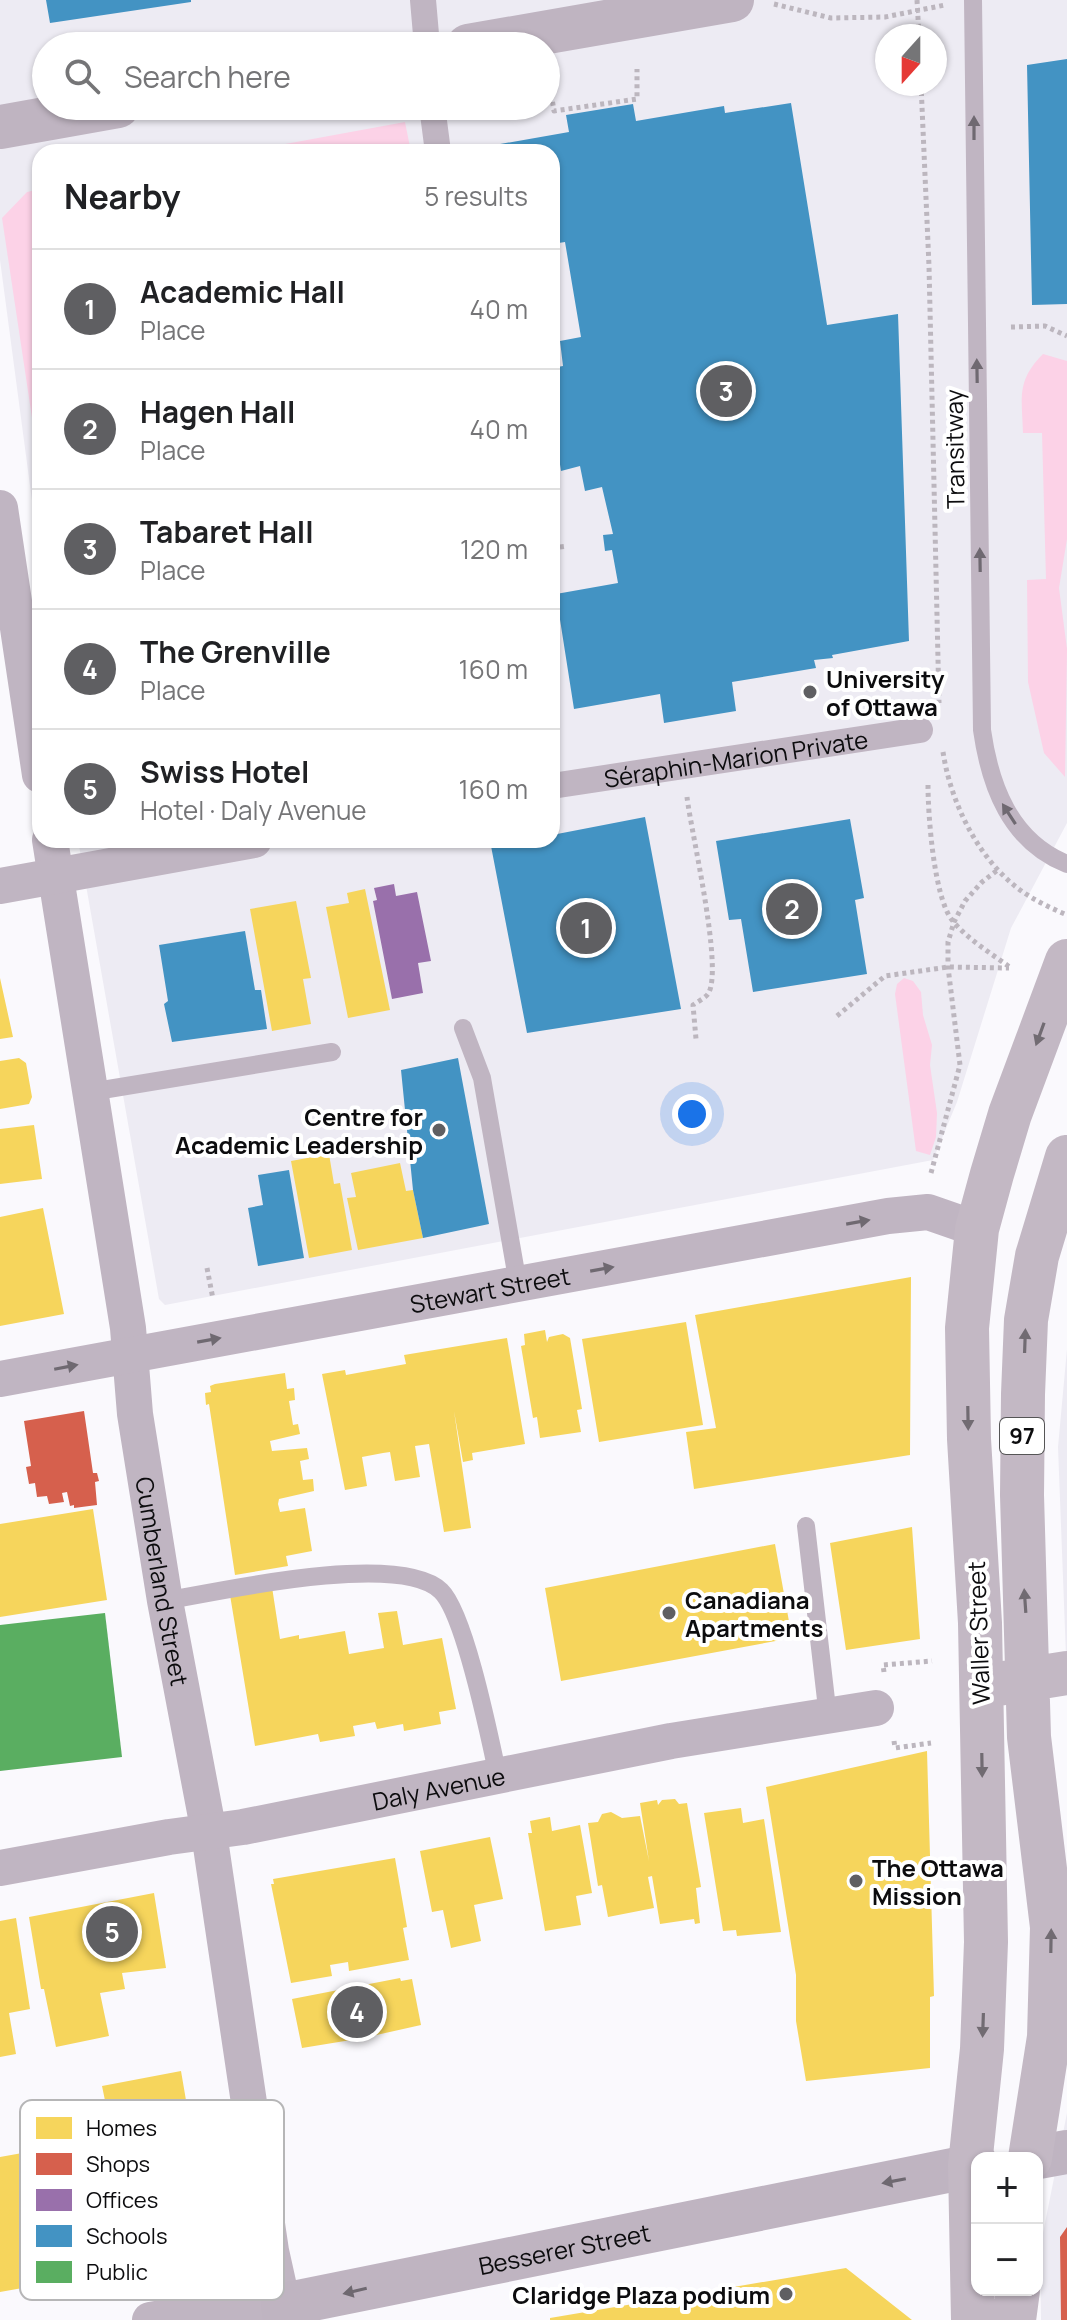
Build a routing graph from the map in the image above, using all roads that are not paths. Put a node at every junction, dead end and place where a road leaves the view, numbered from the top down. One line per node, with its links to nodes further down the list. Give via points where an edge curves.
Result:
1 (423, 0): 4 (street)
2 (973, 0): 16 (lane, Transitway, one-way to 2, via 1037,848 1006,813 987,764 982,730)
3 (752, 2): 5 (main road)
4 (426, 32)
5 (558, 32)
6 (39, 120): 8 (main road)
7 (434, 120): 9 (street)
8 (0, 127)
9 (437, 144)
10 (0, 508): 11 (street)
11 (32, 722)
12 (933, 729): 13 (street, Séraphin-Marion Private)
13 (560, 785)
14 (51, 848): 17 (street, Cumberland Street)
15 (210, 848): 17 (street)
16 (1067, 864)
17 (54, 876): 18 (street); 22 (street, Cumberland Street)
18 (0, 886)
19 (1067, 961): 24 (main road, Waller Street / 97, one-way to 24, via 1010,1114)
20 (463, 1028): 25 (lane, via 482,1078)
21 (332, 1052): 22 (lane)
22 (90, 1092): 26 (street, Cumberland Street)
23 (1067, 1157): 30 (main road, Waller Street / 97, one-way to 23, via 1022,1495 1026,1320 1037,1256)
24 (977, 1229): 25 (street, Stewart Street, one-way to 24, via 888,1216 928,1212); 31 (main road, Waller Street / 97, one-way to 31, via 967,1328)
25 (518, 1284): 26 (street, Stewart Street, one-way to 25)
26 (132, 1354): 27 (street, Stewart Street, one-way to 26); 29 (street, Cumberland Street, via 135,1414)
27 (0, 1379)
28 (806, 1526): 33 (lane)
29 (165, 1601): 34 (lane, via 335,1574 389,1574 440,1590 466,1646); 35 (street, Cumberland Street)
30 (1048, 1676): 31 (main road); 39 (main road, Waller Street / 97, one-way to 30, via 1049,2037 1052,1927 1029,1737)
31 (980, 1687): 38 (main road, Waller Street / 97, one-way to 38, via 986,1942)
32 (876, 1708): 33 (street, Daly Avenue)
33 (828, 1717): 34 (street, Daly Avenue, via 671,1741)
34 (498, 1776): 35 (street, Daly Avenue)
35 (209, 1833): 36 (street, Daly Avenue); 37 (street, Cumberland Street)
36 (0, 1868)
37 (249, 2100)
38 (975, 2152)
39 (1033, 2152)
40 (1067, 2152): 41 (main road)
41 (1043, 2156)
42 (971, 2166): 45 (main road, Besserer Street, one-way to 45)
43 (974, 2224): 47 (main road, Waller Street / 97)
44 (1017, 2296): 48 (main road)
45 (284, 2313): 46 (street, Besserer Street, via 231,2306)
46 (150, 2320)
47 (973, 2320)
48 (1014, 2320)

